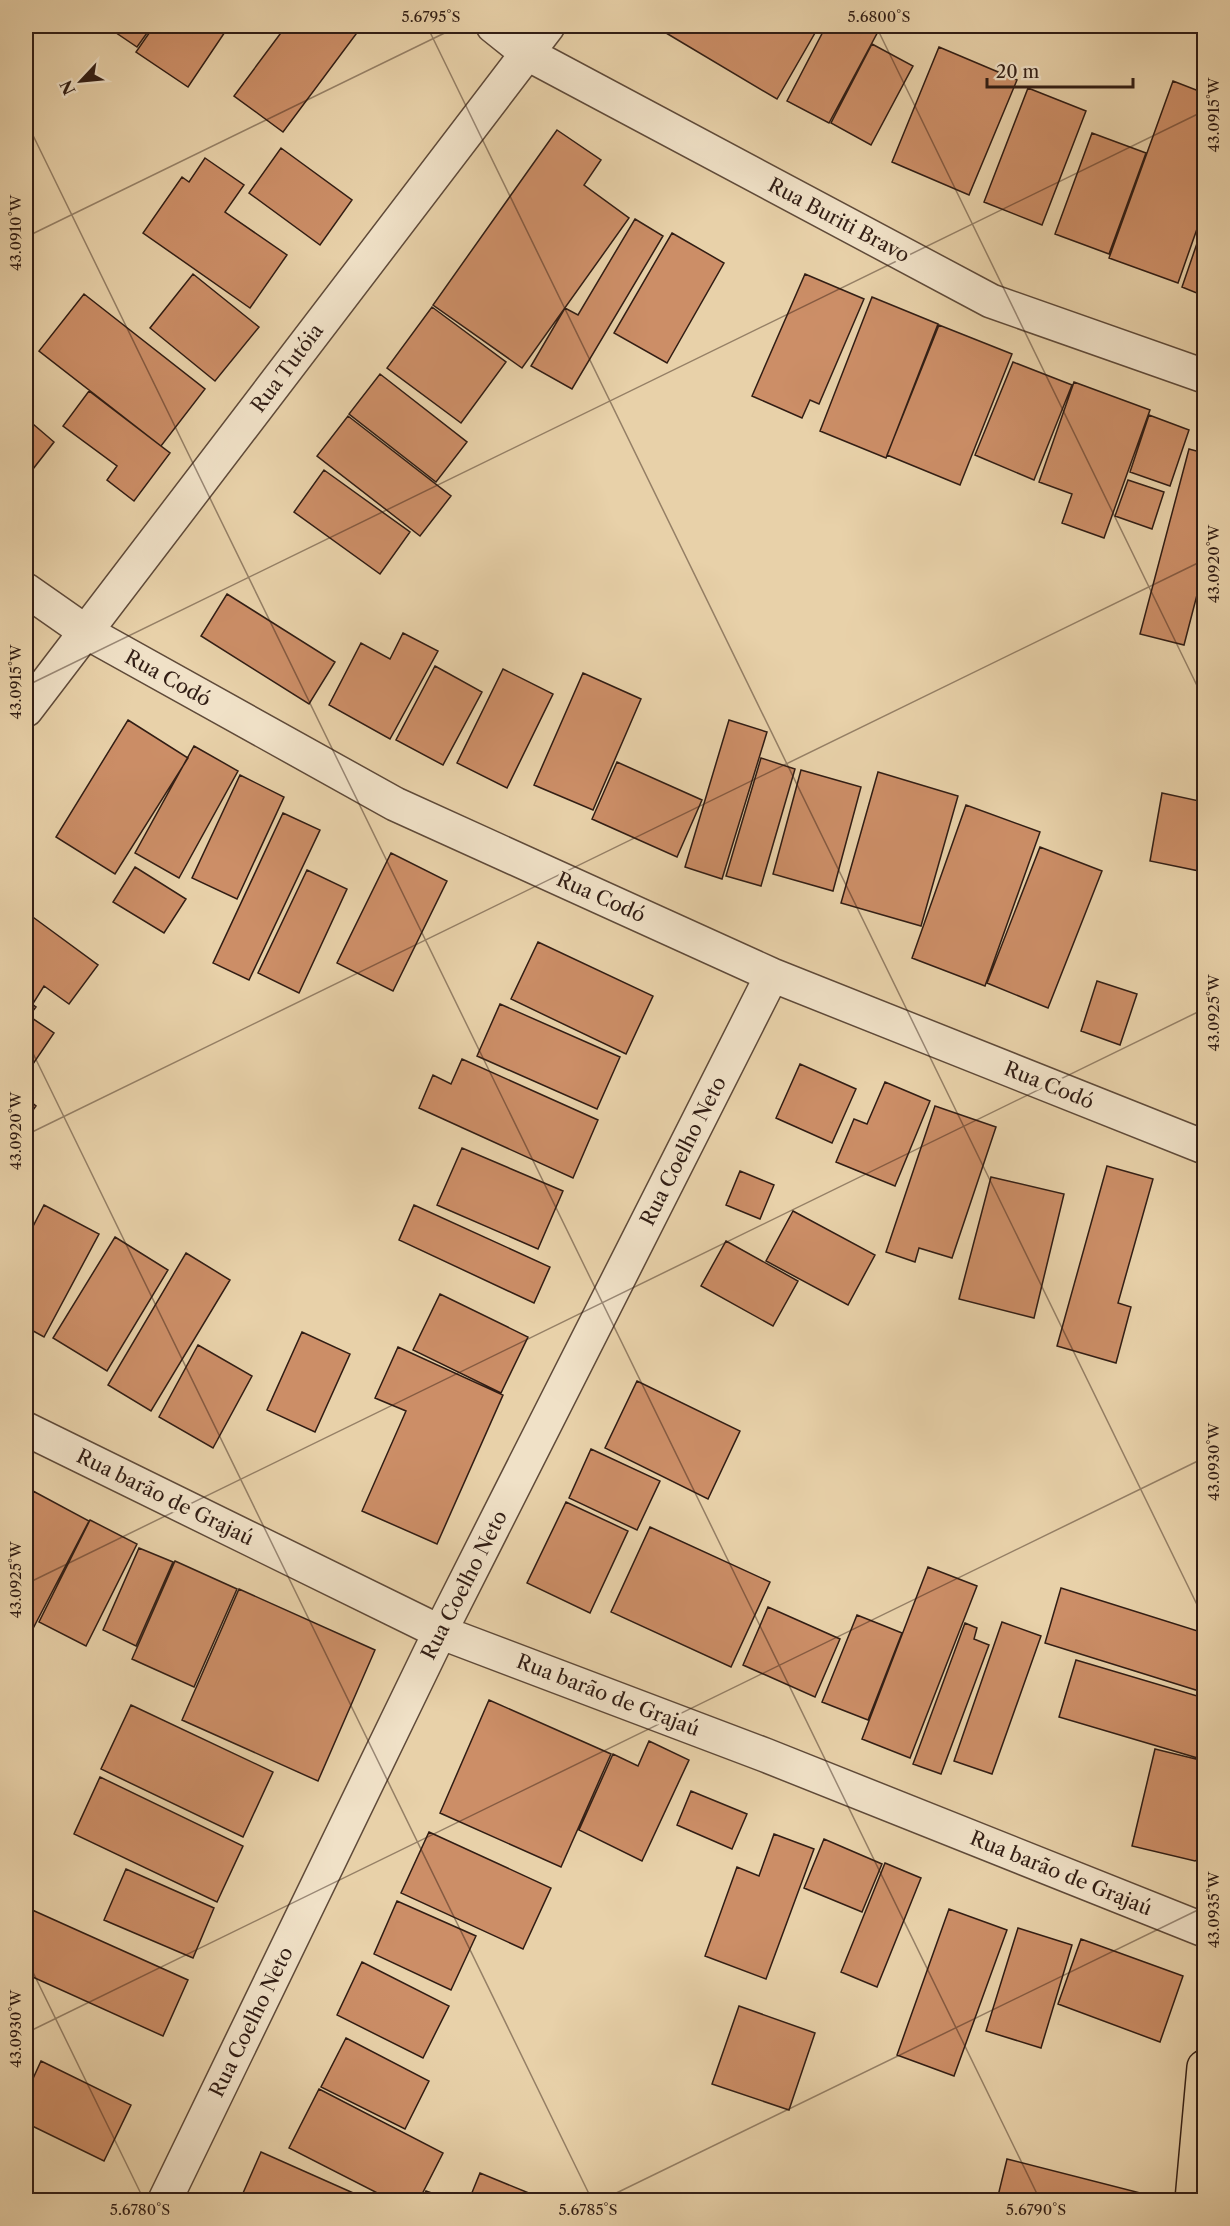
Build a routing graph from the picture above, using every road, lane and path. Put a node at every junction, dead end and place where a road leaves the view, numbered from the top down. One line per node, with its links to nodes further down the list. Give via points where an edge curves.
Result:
1 (493, 26): 3 (street, Rua Buriti Bravo)
2 (548, 26): 3 (street, Rua Tutóia)
3 (528, 54): 4 (street, Rua Buriti Bravo, via 991,301); 6 (street, Rua Tutóia)
4 (1204, 376)
5 (26, 590): 6 (street, Rua Codó)
6 (86, 632): 7 (street, Rua Tutóia); 8 (street, Rua Codó, via 395,804)
7 (26, 710)
8 (772, 975): 9 (street, Rua Codó); 11 (street, Rua Coelho Neto)
9 (1204, 1147)
10 (26, 1429): 11 (street, Rua barão de Grajaú)
11 (440, 1632): 12 (street, Rua barão de Grajaú, via 765,1755); 14 (street, Rua Coelho Neto)
12 (1204, 1930)
13 (1204, 2067): 15 (main road)
14 (165, 2200)
15 (1192, 2200)

